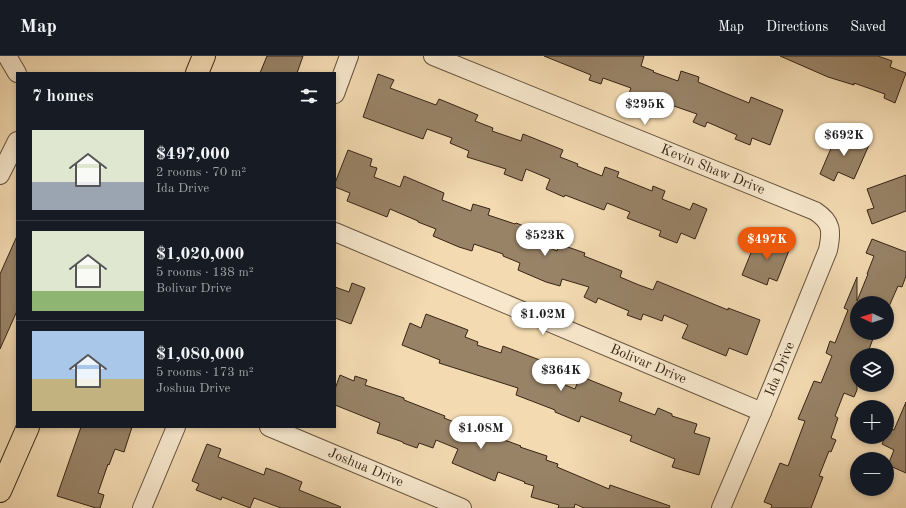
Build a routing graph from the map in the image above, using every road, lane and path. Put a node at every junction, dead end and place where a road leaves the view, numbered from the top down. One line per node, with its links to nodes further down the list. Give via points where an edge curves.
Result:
1 (7, 56): 5 (street)
2 (204, 56): 6 (main road)
3 (349, 56): 7 (street)
4 (433, 56): 10 (street, Kevin Shaw Drive, via 815,211 825,218)
5 (16, 72)
6 (197, 72)
7 (336, 91)
8 (16, 143): 9 (street)
9 (0, 175)
10 (830, 228): 12 (street, Ida Drive, via 828,250)
11 (336, 232): 12 (street, Bolivar Drive)
12 (762, 412): 19 (street, Ida Drive)
13 (28, 428): 16 (main road)
14 (176, 428): 17 (street)
15 (271, 428): 18 (street, Joshua Drive)
16 (0, 491)
17 (142, 508)
18 (462, 508)
19 (721, 508)

